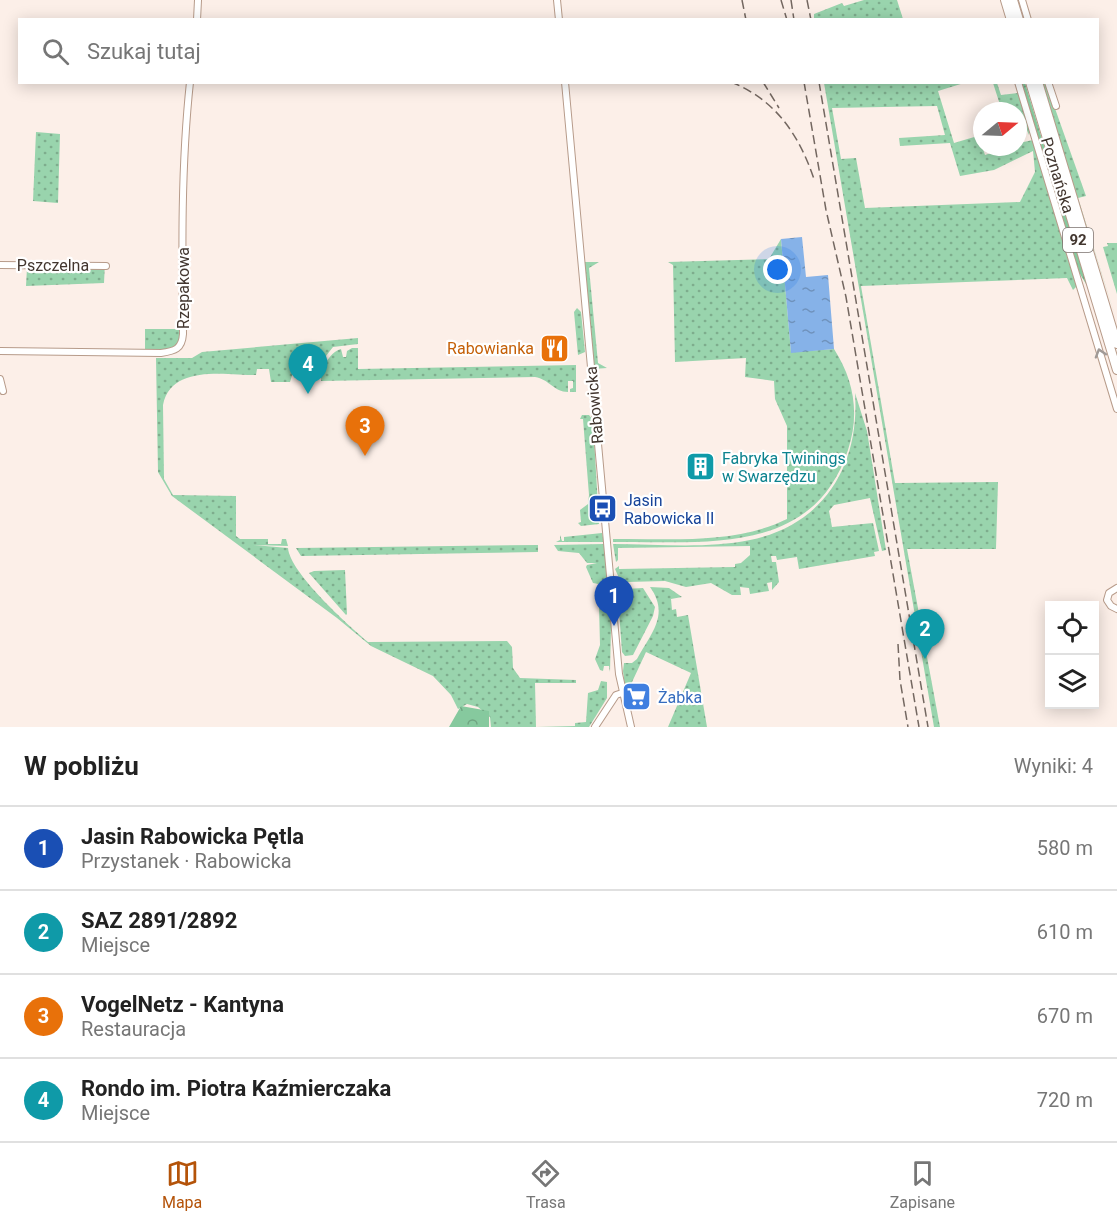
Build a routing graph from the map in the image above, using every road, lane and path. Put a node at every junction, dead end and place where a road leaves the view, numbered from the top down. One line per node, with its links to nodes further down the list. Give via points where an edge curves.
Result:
1 (198, 0): 6 (street)
2 (557, 0): 7 (street)
3 (1005, 0): 8 (main road)
4 (1013, 0): 9 (main road)
5 (1022, 0): 10 (street)
6 (197, 18)
7 (559, 18)
8 (1010, 18)
9 (1018, 18)
10 (1028, 18)
11 (190, 84): 23 (street, Rzepakowa, via 182,235 183,334 179,348 174,352)
12 (565, 84): 30 (street, Rabowicka)
13 (1019, 84): 27 (street, one-way to 13)
14 (1031, 84): 24 (main road, Poznańska / 92)
15 (1039, 84): 20 (main road, Poznańska / 92)
16 (1049, 84): 17 (street)
17 (1056, 106)
18 (0, 265): 19 (street, Pszczelna)
19 (106, 266)
20 (1107, 311): 21 (main road); 22 (main road, Poznańska / 92)
21 (1117, 325)
22 (1117, 344)
23 (0, 351)
24 (1117, 370)
25 (0, 379): 26 (street)
26 (3, 391)
27 (1117, 409)
28 (1117, 588): 29 (street, via 1107,600)
29 (1117, 609)
30 (622, 693): 31 (street, via 616,695); 32 (street, Rabowicka)
31 (596, 727)
32 (631, 727)

